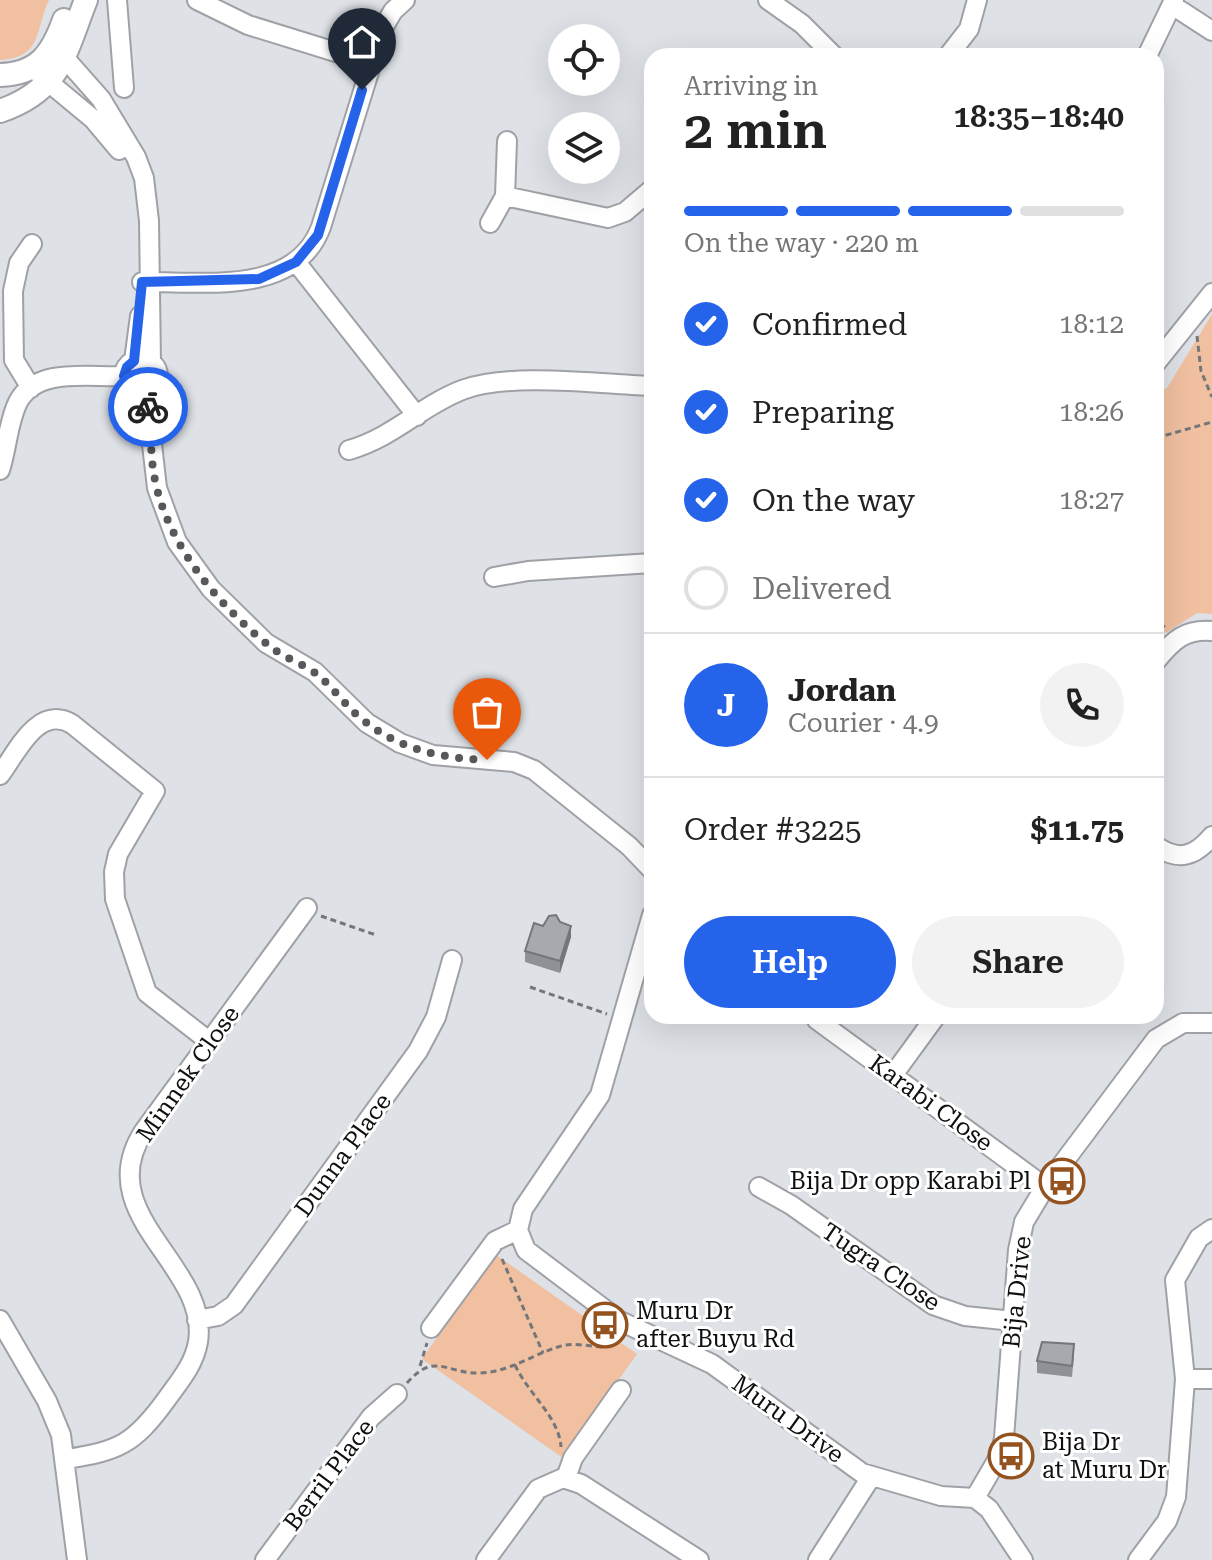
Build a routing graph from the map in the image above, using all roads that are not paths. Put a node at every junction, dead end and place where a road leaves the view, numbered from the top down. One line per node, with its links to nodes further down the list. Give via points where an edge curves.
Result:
1 (71, 0): 13 (main road)
2 (86, 0): 13 (main road)
3 (117, 0): 17 (street)
4 (197, 0): 14 (street, via 248,25)
5 (405, 0): 14 (street, via 386,22)
6 (768, 0): 10 (street)
7 (977, 0): 11 (street, via 969,29)
8 (1173, 2): 9 (street); 12 (street)
9 (1212, 31)
10 (826, 48)
11 (954, 48)
12 (1151, 48)
13 (60, 52): 16 (main road); 25 (street, via 101,99 141,168 148,197)
14 (371, 63): 24 (street, via 321,227)
15 (0, 75): 16 (main road)
16 (40, 75): 18 (main road, via 29,99); 25 (street, via 101,128 130,169)
17 (124, 88)
18 (0, 111)
19 (507, 141): 20 (street)
20 (505, 196): 21 (street, via 608,218); 22 (street)
21 (644, 196)
22 (490, 223)
23 (32, 244): 30 (street, via 19,263 13,291 14,360)
24 (296, 262): 25 (street, via 259,279); 32 (street)
25 (146, 282): 28 (street)
26 (1212, 293): 27 (street)
27 (1164, 353)
28 (137, 367): 30 (street, via 52,378); 31 (street, via 131,390); 31 (street, via 158,377)
29 (644, 386): 32 (street, via 495,383 464,389)
30 (31, 388): 34 (street, via 16,407)
31 (146, 392): 42 (street, via 157,488 177,542 211,589 266,643 315,672 367,723 400,743 433,755 514,762 534,770)
32 (417, 416): 33 (street, via 388,436)
33 (349, 450)
34 (0, 470)
35 (644, 564): 36 (street)
36 (494, 577)
37 (1212, 631): 38 (street, via 1194,630 1178,637)
38 (1164, 652)
39 (0, 775): 49 (street, via 40,722 57,712 155,791 118,854 115,899 147,993)
40 (1212, 836): 41 (street, via 1196,852 1183,856)
41 (1164, 851)
42 (644, 862)
43 (307, 908): 49 (street, Minnek Close)
44 (644, 943): 54 (street, via 600,1095 526,1202)
45 (452, 960): 56 (street, Dunna Place, via 436,1017 418,1051 234,1305 218,1316)
46 (1212, 1023): 52 (street, Bija Drive, via 1183,1023 1156,1039)
47 (823, 1024): 50 (street, Karabi Close)
48 (930, 1024): 50 (street)
49 (210, 1042): 56 (street, Minnek Close, via 138,1140 129,1171 136,1207)
50 (893, 1075): 52 (street, Karabi Close)
51 (759, 1187): 57 (street, Tugra Close, via 933,1305 965,1316)
52 (1045, 1187): 57 (street, Bija Drive, via 1021,1231)
53 (1212, 1229): 59 (street, via 1199,1238 1175,1280)
54 (518, 1230): 58 (street, via 495,1241); 64 (street, Muru Drive, via 537,1261 623,1324 712,1364)
55 (0, 1320): 63 (street, via 53,1413)
56 (197, 1320): 63 (street, via 191,1364 142,1431 113,1451)
57 (1013, 1321): 66 (street, Bija Drive, via 1003,1446)
58 (431, 1328)
59 (1185, 1379): 60 (street); 73 (street, via 1175,1502)
60 (1212, 1379)
61 (621, 1390): 65 (street)
62 (397, 1394): 68 (street, Berril Place, via 371,1417)
63 (66, 1459): 67 (street)
64 (871, 1477): 66 (street, Muru Drive, via 941,1496); 71 (street)
65 (562, 1478): 69 (street, via 535,1493); 70 (street)
66 (975, 1498): 72 (street, via 989,1509)
67 (77, 1560)
68 (265, 1560)
69 (486, 1560)
70 (699, 1560)
71 (818, 1560)
72 (1023, 1560)
73 (1138, 1560)

